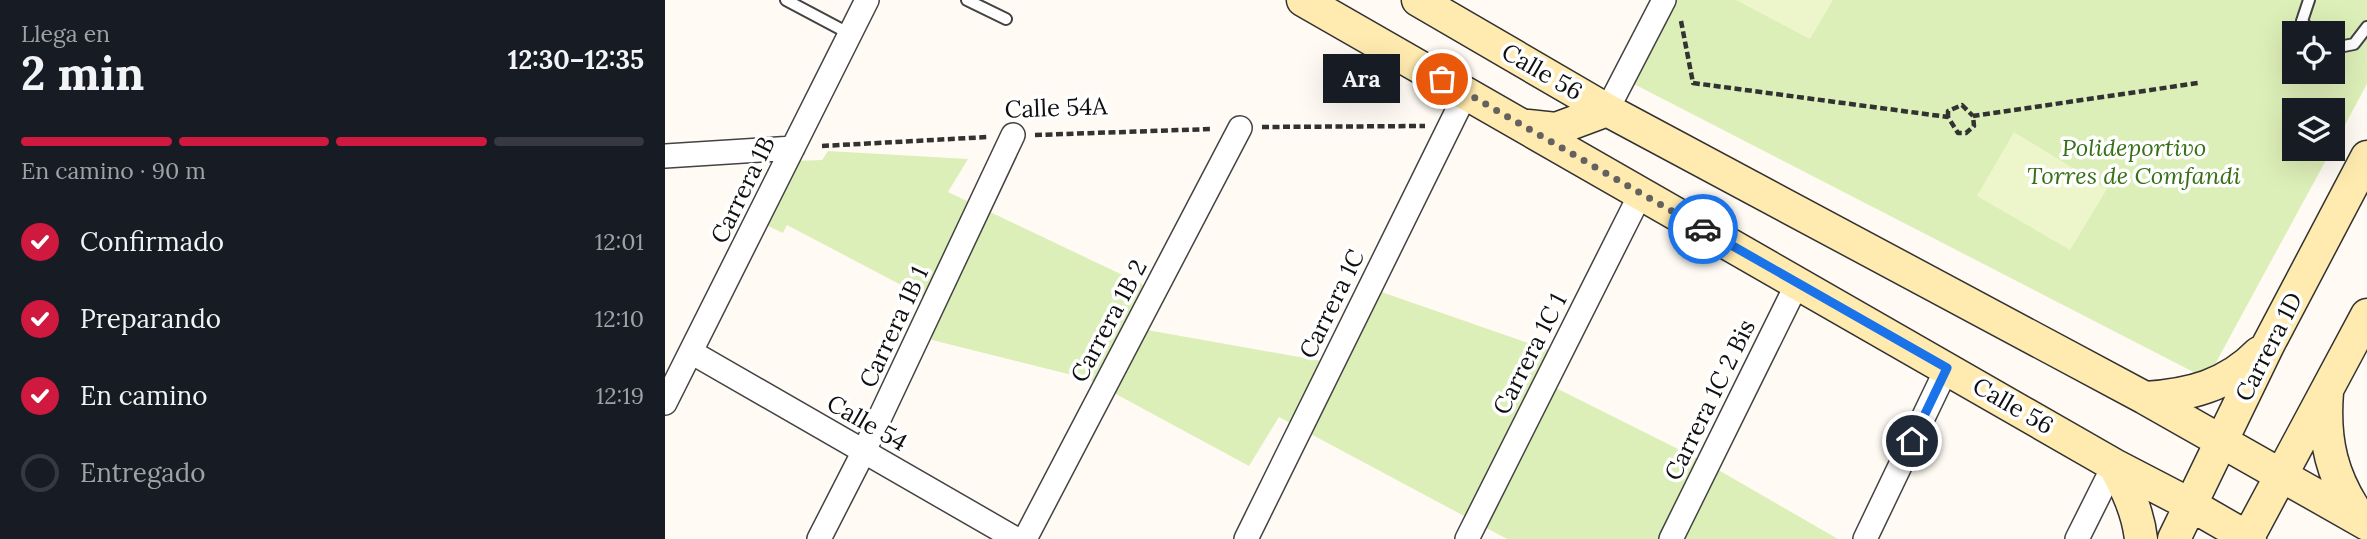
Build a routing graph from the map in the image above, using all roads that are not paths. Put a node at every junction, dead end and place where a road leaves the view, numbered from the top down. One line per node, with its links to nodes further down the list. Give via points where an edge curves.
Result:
1 (786, 0): 11 (lane)
2 (867, 0): 11 (street, Carrera 1B)
3 (967, 0): 8 (lane)
4 (1303, 0): 13 (street, Calle 56)
5 (1418, 0): 14 (street, Calle 56)
6 (2309, 0): 9 (lane)
7 (1672, 6): 14 (street)
8 (1006, 19)
9 (2302, 21)
10 (2367, 27): 12 (lane, via 2354,44)
11 (849, 34): 18 (street, Carrera 1B)
12 (2345, 46)
13 (1466, 93): 15 (street, Calle 56); 39 (street, Carrera 1C)
14 (1607, 110): 15 (street, via 1556,129); 28 (street, Calle 56)
15 (1523, 124): 21 (street, Calle 56)
16 (1240, 128): 38 (street, Carrera 1B 2)
17 (1013, 135): 31 (street, Carrera 1B 1)
18 (793, 148): 19 (street); 25 (street, Carrera 1B)
19 (665, 156)
20 (2367, 156): 24 (street, Carrera 1D)
21 (1641, 193): 22 (street, Calle 56); 40 (street, Carrera 1C 1)
22 (1797, 284): 26 (street, Calle 56); 41 (street, Carrera 1C 2 Bis)
23 (2367, 315): 27 (street)
24 (2268, 345): 28 (street, via 2232,376 2210,387); 30 (street, Carrera 1D)
25 (691, 352): 29 (street, Carrera 1B); 31 (street, Calle 54)
26 (1947, 368): 32 (street, Calle 56); 42 (street)
27 (2327, 388): 33 (street); 35 (street, via 2326,435 2333,467 2345,496)
28 (2145, 398): 30 (street, Calle 56)
29 (665, 403)
30 (2222, 441): 33 (street, Calle 56); 34 (street, Carrera 1D)
31 (864, 451): 36 (street, Carrera 1B 1); 37 (street, Calle 54)
32 (2114, 466): 34 (street, Calle 56); 43 (street); 44 (street, via 2129,494)
33 (2281, 474): 35 (street, Calle 56); 46 (street)
34 (2191, 505): 45 (street, Carrera 1D); 46 (street, Calle 56)
35 (2365, 523)
36 (819, 539)
37 (1016, 539)
38 (1025, 539)
39 (1246, 539)
40 (1467, 539)
41 (1671, 539)
42 (1865, 539)
43 (2077, 539)
44 (2141, 539)
45 (2174, 539)
46 (2248, 539)

